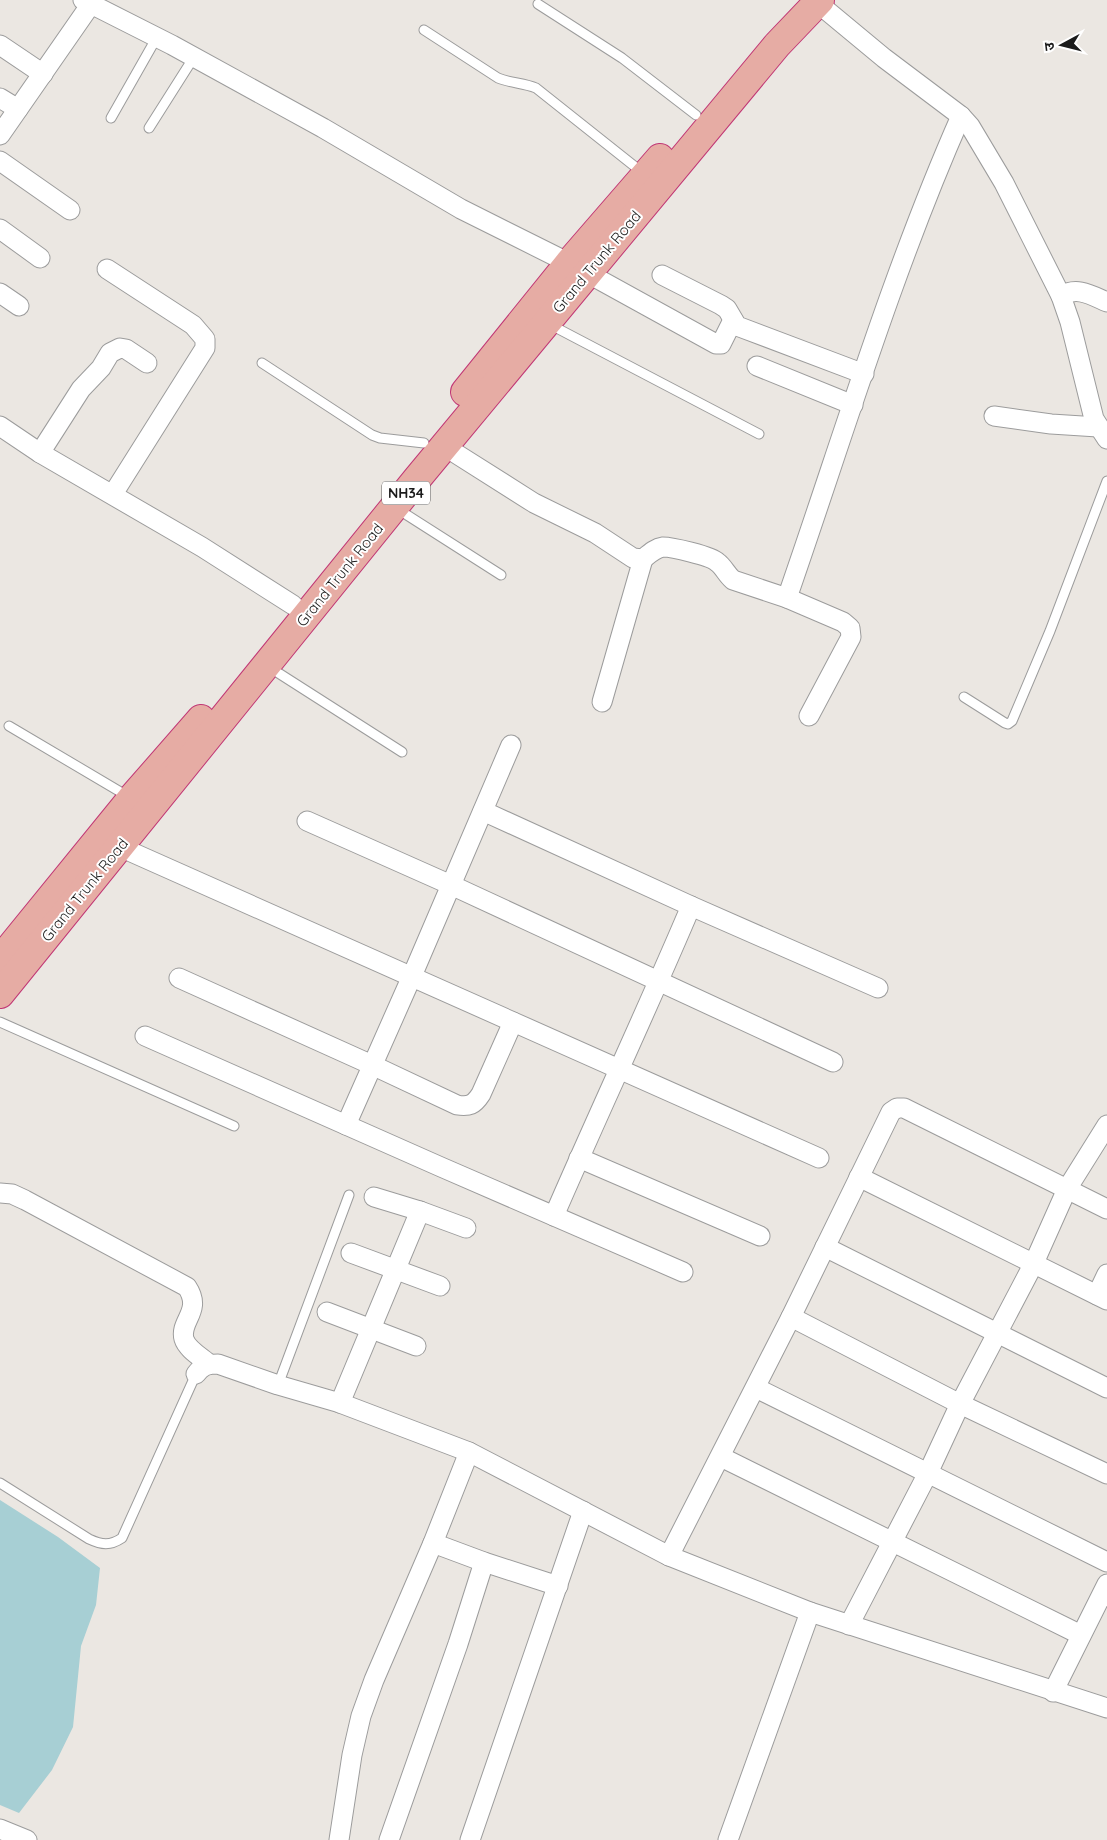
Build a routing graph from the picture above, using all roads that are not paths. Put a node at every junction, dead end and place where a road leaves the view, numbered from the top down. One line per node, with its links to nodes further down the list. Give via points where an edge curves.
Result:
1 (811, 1): 11 (highway, Grand Trunk Road / NH34); 12 (street); 22 (highway, Grand Trunk Road / NH34, via 777,45)
2 (87, 2): 5 (street); 8 (street)
3 (538, 4): 11 (lane, via 631,65)
4 (424, 30): 17 (lane, via 498,78 536,88)
5 (157, 37): 7 (street); 13 (lane)
6 (0, 45): 8 (street)
7 (194, 57): 14 (lane); 22 (street, via 461,208)
8 (42, 74): 10 (street)
9 (0, 98): 10 (street)
10 (18, 109): 15 (street)
11 (696, 115): 17 (highway, Grand Trunk Road / NH34)
12 (961, 116): 25 (street, via 1004,184); 33 (street, via 913,230)
13 (111, 118)
14 (149, 128)
15 (0, 135)
16 (0, 161): 18 (street)
17 (645, 175): 22 (highway, Grand Trunk Road / NH34)
18 (70, 210)
19 (0, 229): 20 (street)
20 (40, 258)
21 (107, 269): 42 (street, via 194,324 205,339 204,348)
22 (578, 269): 28 (street, via 716,344 724,340); 29 (highway, Grand Trunk Road / NH34); 39 (highway, Grand Trunk Road / NH34)
23 (662, 275): 28 (street, via 721,305)
24 (0, 293): 27 (street)
25 (1061, 296): 26 (street, via 1075,291); 37 (street, via 1094,419)
26 (1107, 302)
27 (19, 306)
28 (733, 320): 33 (street, via 737,326)
29 (547, 323): 38 (lane); 39 (highway, Grand Trunk Road / NH34)
30 (147, 363): 40 (street, via 126,349 110,353 81,389)
31 (262, 363): 39 (lane, via 372,435)
32 (757, 366): 34 (street)
33 (864, 374): 34 (street)
34 (853, 405): 46 (street)
35 (994, 416): 37 (street)
36 (0, 426): 40 (street)
37 (1102, 433)
38 (759, 434)
39 (434, 445): 43 (highway, Grand Trunk Road / NH34); 44 (street, via 534,503 595,533 633,558); 47 (highway, Grand Trunk Road / NH34)
40 (40, 453): 42 (street)
41 (1107, 481): 49 (lane, via 1012,721 1005,723)
42 (113, 494): 47 (street)
43 (394, 507): 45 (lane); 48 (highway, Grand Trunk Road / NH34)
44 (643, 559): 46 (street, via 664,547 704,555 717,562 733,580); 50 (street)
45 (501, 575)
46 (787, 598): 51 (street, via 850,628 851,637)
47 (293, 605): 55 (highway, Grand Trunk Road / NH34)
48 (267, 665): 54 (lane); 58 (highway, Grand Trunk Road / NH34)
49 (964, 697)
50 (602, 702)
51 (809, 716)
52 (10, 726): 55 (lane)
53 (511, 746): 56 (street)
54 (402, 752)
55 (131, 799): 61 (highway, Grand Trunk Road / NH34)
56 (483, 811): 59 (street); 60 (street)
57 (307, 821): 59 (street)
58 (120, 847): 62 (street); 66 (highway, Grand Trunk Road / NH34)
59 (451, 886): 62 (street); 64 (street)
60 (691, 906): 64 (street); 65 (street)
61 (0, 960)
62 (412, 976): 68 (street); 71 (street)
63 (179, 978): 71 (street)
64 (659, 983): 70 (street); 72 (street)
65 (878, 988)
66 (0, 994)
67 (0, 1022): 75 (lane)
68 (513, 1022): 71 (street, via 481,1094 476,1103 466,1107 457,1106); 72 (street)
69 (145, 1036): 74 (street)
70 (833, 1062)
71 (372, 1065): 74 (street)
72 (618, 1069): 76 (street); 77 (street)
73 (1107, 1124): 79 (street)
74 (346, 1125): 85 (street)
75 (234, 1126)
76 (579, 1158): 85 (street); 87 (street)
77 (819, 1158)
78 (859, 1177): 79 (street, via 891,1112 904,1108); 88 (street); 90 (street)
79 (1067, 1189): 83 (street); 90 (street)
80 (0, 1193): 101 (street, via 25,1200 187,1287 192,1294 193,1307 184,1338)
81 (349, 1195): 102 (lane)
82 (374, 1197): 84 (street)
83 (1107, 1209)
84 (420, 1211): 86 (street); 91 (street)
85 (554, 1216): 92 (street)
86 (466, 1228)
87 (760, 1236)
88 (825, 1247): 97 (street); 99 (street)
89 (351, 1253): 91 (street)
90 (1034, 1263): 95 (street); 99 (street)
91 (394, 1270): 94 (street); 98 (street)
92 (683, 1272)
93 (1107, 1274): 95 (street)
94 (440, 1286)
95 (1102, 1297)
96 (327, 1312): 98 (street)
97 (791, 1317): 103 (street); 106 (street)
98 (369, 1329): 100 (street); 105 (street)
99 (998, 1332): 104 (street); 106 (street)
100 (416, 1346)
101 (202, 1369): 102 (street, via 218,1364); 111 (lane, via 122,1538 113,1544 89,1539)
102 (278, 1385): 105 (street)
103 (756, 1388): 108 (street); 109 (street)
104 (1107, 1388)
105 (340, 1403): 107 (street)
106 (960, 1404): 109 (street); 110 (street)
107 (469, 1452): 112 (street); 114 (street)
108 (721, 1456): 113 (street); 115 (street)
109 (928, 1473): 113 (street); 117 (street)
110 (1107, 1474)
111 (0, 1483)
112 (583, 1511): 115 (street); 119 (street)
113 (891, 1542): 121 (street); 122 (street)
114 (433, 1543): 116 (street); 127 (street, via 386,1649 361,1716)
115 (669, 1556): 120 (street)
116 (484, 1562): 119 (street); 128 (street)
117 (1107, 1562)
118 (1107, 1584): 122 (street)
119 (558, 1586): 129 (street)
120 (810, 1612): 121 (street); 130 (street)
121 (849, 1625): 123 (street)
122 (1081, 1635): 123 (street)
123 (1053, 1692): 124 (street)
124 (1107, 1708)
125 (0, 1829): 126 (street)
126 (27, 1840)
127 (339, 1840)
128 (389, 1840)
129 (470, 1840)
130 (728, 1840)

